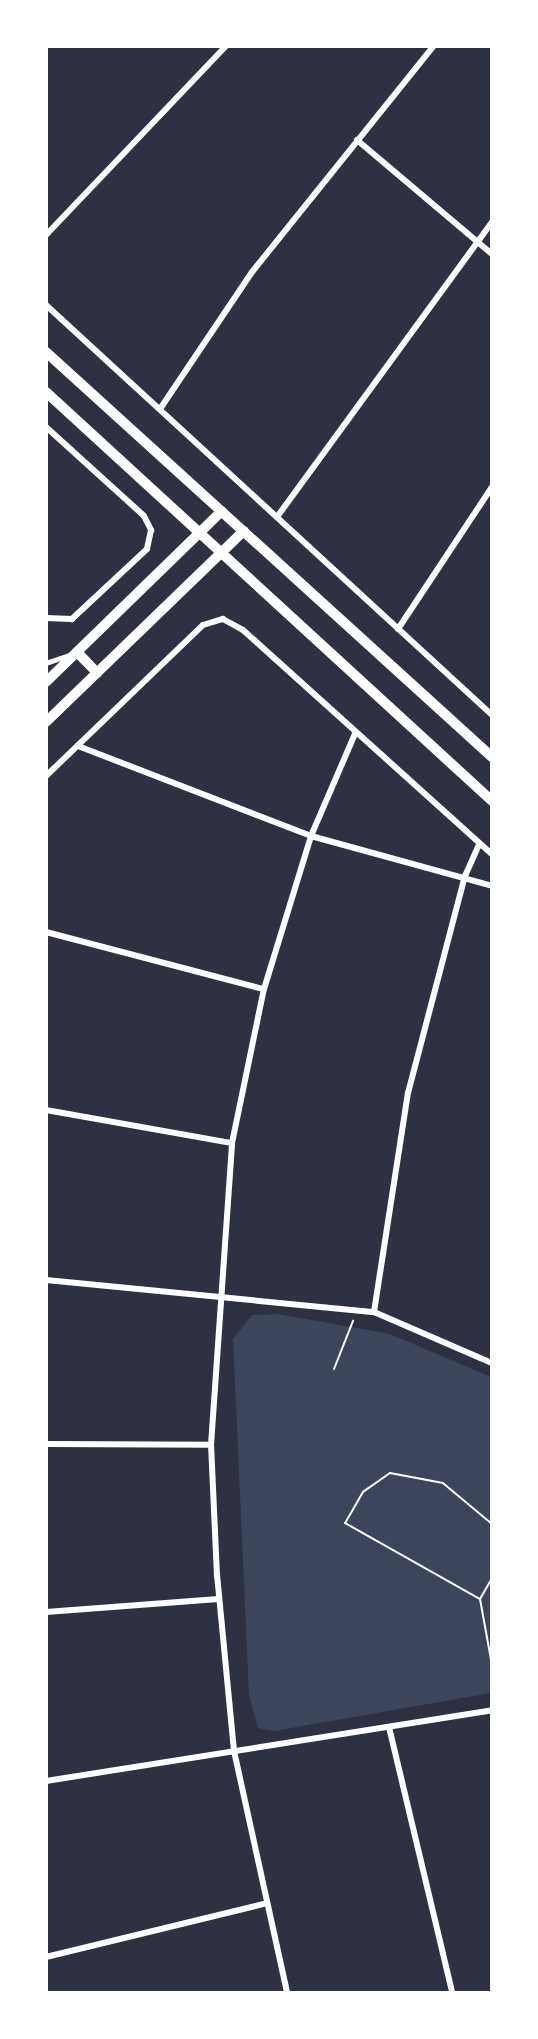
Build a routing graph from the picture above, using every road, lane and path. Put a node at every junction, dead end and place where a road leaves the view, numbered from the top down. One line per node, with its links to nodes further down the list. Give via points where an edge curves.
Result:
1 (226, 46): 5 (street)
2 (434, 46): 3 (street)
3 (357, 140): 6 (street); 11 (street, via 252,272)
4 (492, 222): 6 (street)
5 (46, 235)
6 (475, 240): 7 (street); 15 (street)
7 (492, 254)
8 (46, 305): 11 (street)
9 (46, 352): 14 (street)
10 (46, 392): 17 (street)
11 (160, 410): 15 (street)
12 (46, 427): 19 (street, via 144,516 151,530 147,549 72,619)
13 (492, 487): 20 (street)
14 (222, 511): 16 (street); 17 (street)
15 (277, 517): 20 (street)
16 (244, 531): 18 (street); 29 (street)
17 (199, 534): 18 (street); 21 (street)
18 (220, 553): 23 (street); 31 (street)
19 (50, 619)
20 (398, 629): 25 (street)
21 (77, 652): 22 (lane); 23 (street); 24 (street)
22 (46, 663)
23 (97, 673): 26 (street)
24 (46, 681)
25 (492, 715)
26 (46, 722)
27 (355, 734): 28 (street, via 243,630 223,619 203,626); 32 (street); 33 (street)
28 (78, 746): 30 (street); 32 (street)
29 (492, 757)
30 (46, 776)
31 (492, 801)
32 (311, 836): 35 (street); 38 (street)
33 (479, 845): 34 (street); 35 (street)
34 (492, 854)
35 (465, 876): 36 (street); 44 (street, via 408,1093)
36 (492, 886)
37 (46, 932): 38 (street)
38 (264, 989): 40 (street)
39 (46, 1110): 40 (street)
40 (232, 1143): 42 (street)
41 (46, 1280): 42 (street)
42 (219, 1295): 43 (street); 48 (street)
43 (357, 1310): 44 (street); 46 (path)
44 (374, 1312): 45 (street)
45 (492, 1363)
46 (334, 1369)
47 (46, 1444): 48 (street)
48 (211, 1445): 51 (street)
49 (492, 1524): 52 (path, via 443,1483 390,1473 363,1492 345,1522)
50 (492, 1578): 52 (path)
51 (219, 1599): 53 (street); 57 (street)
52 (480, 1599): 54 (path)
53 (46, 1612)
54 (492, 1665)
55 (492, 1710): 56 (street)
56 (389, 1727): 57 (street); 62 (street, via 422,1884)
57 (234, 1751): 58 (street); 59 (street)
58 (46, 1781)
59 (264, 1904): 60 (street); 61 (street)
60 (46, 1957)
61 (287, 1992)
62 (453, 1992)

